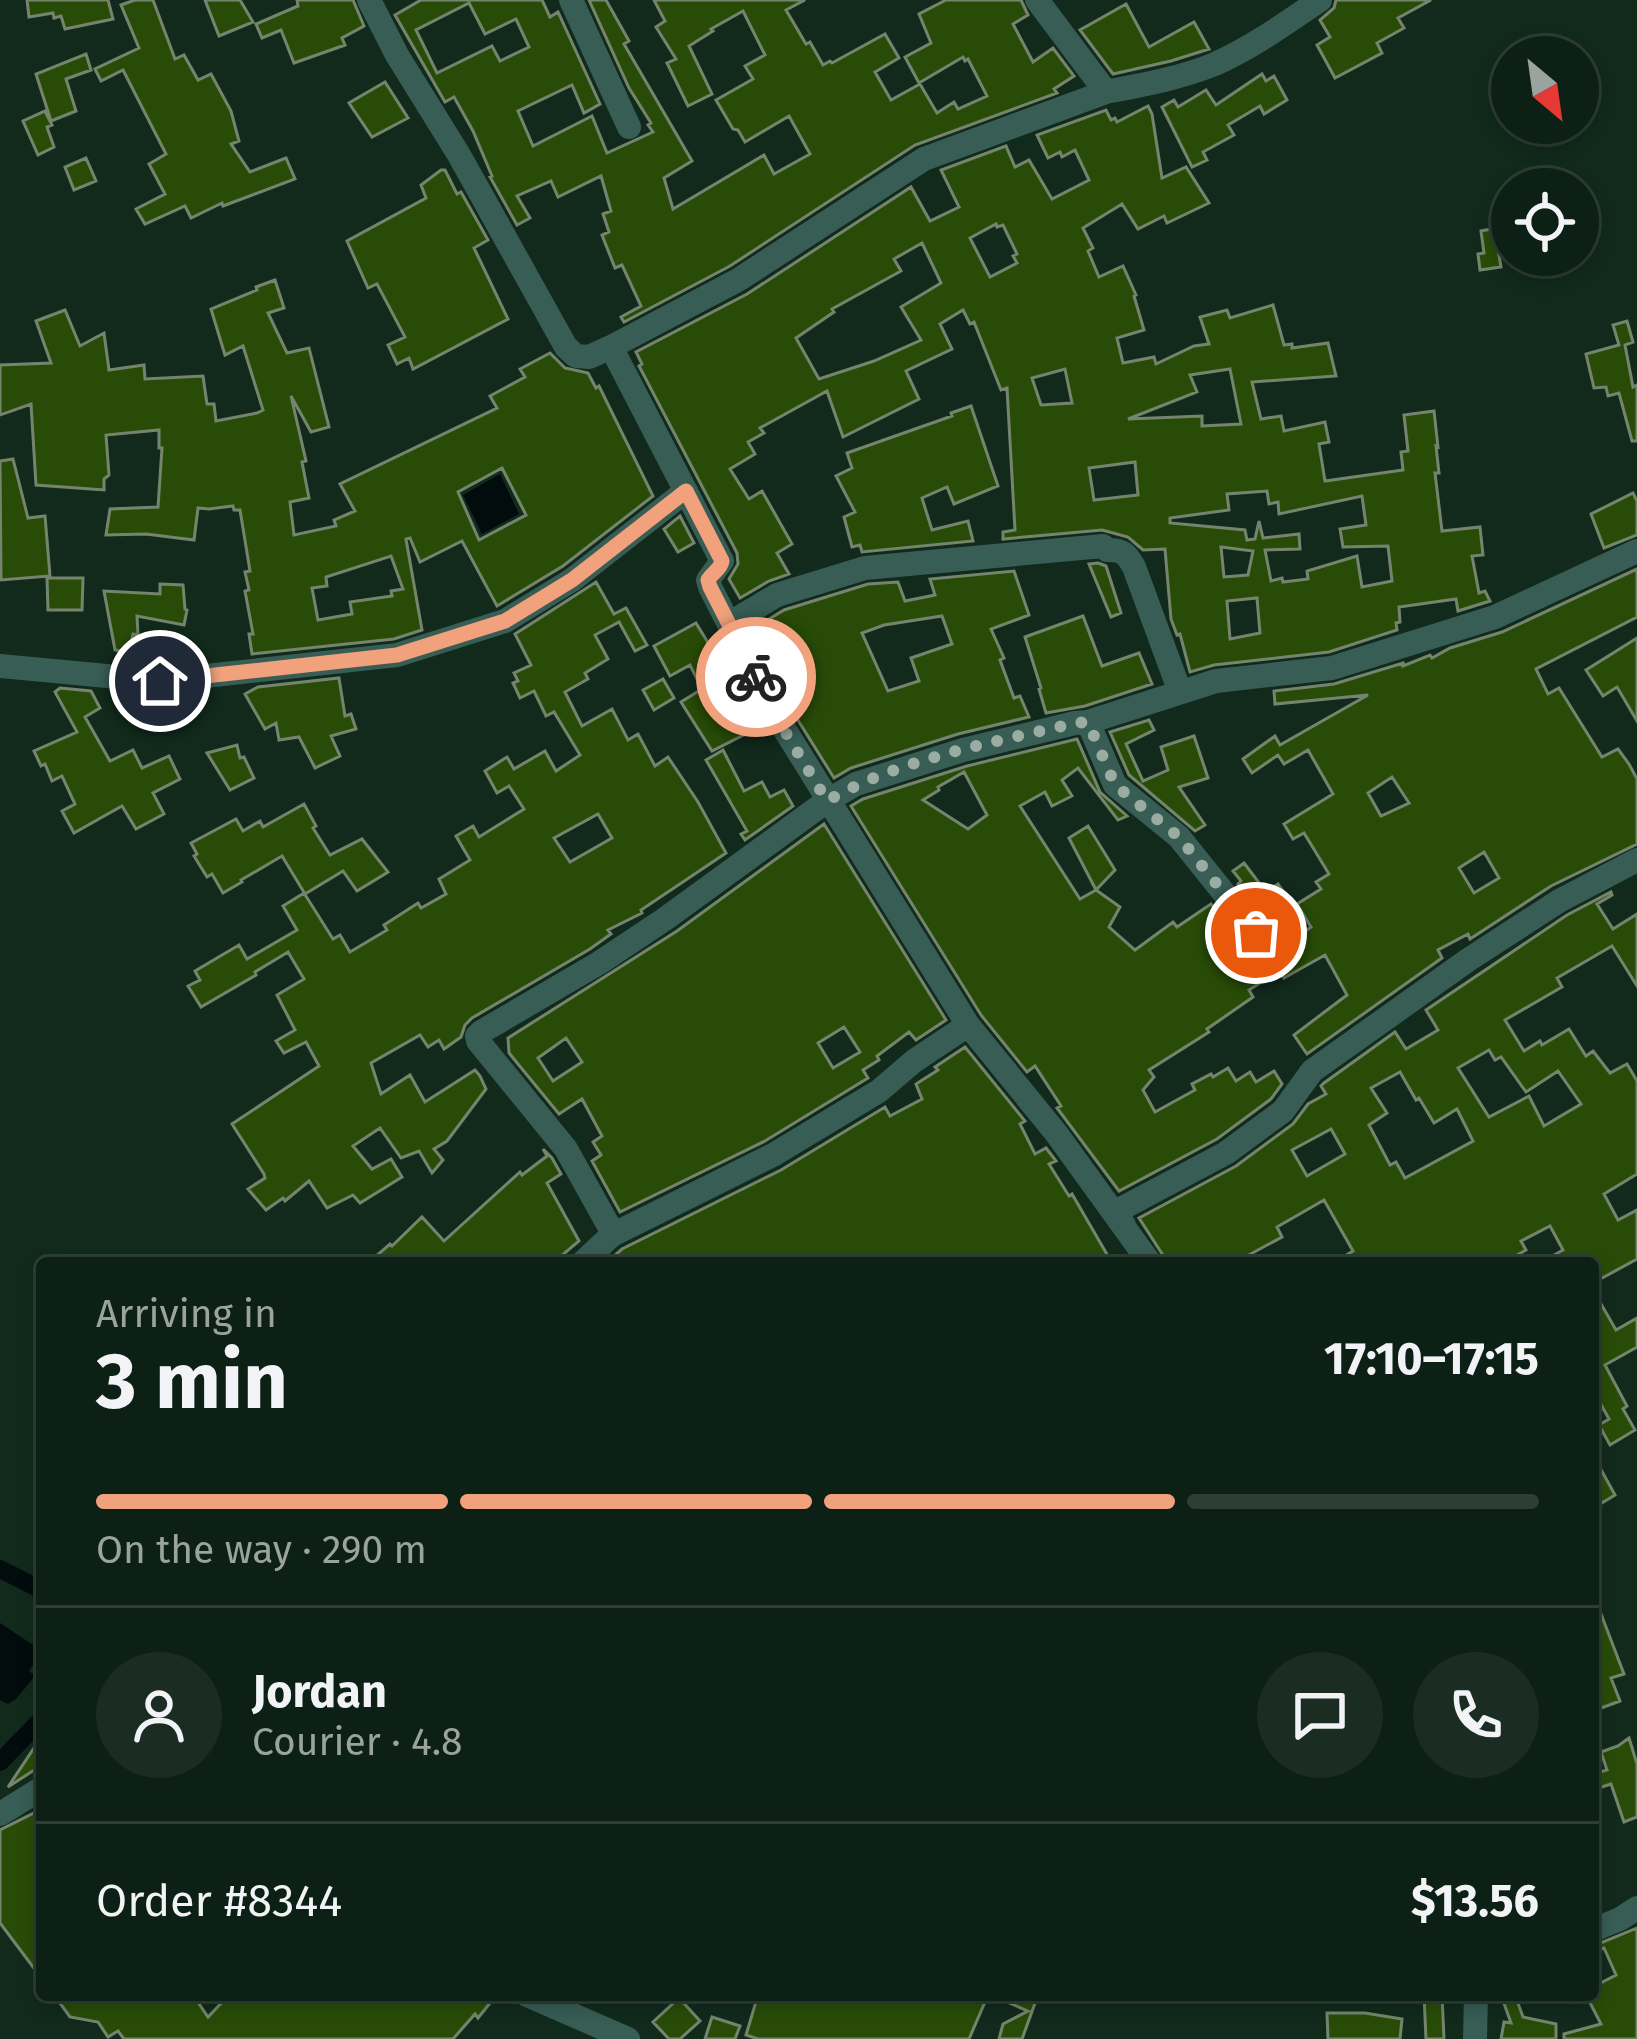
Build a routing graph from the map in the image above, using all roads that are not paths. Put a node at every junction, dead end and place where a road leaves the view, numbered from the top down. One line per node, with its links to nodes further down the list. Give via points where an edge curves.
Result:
1 (368, 0): 7 (street, via 566,347 589,357)
2 (571, 0): 6 (street)
3 (1037, 0): 5 (street)
4 (1321, 0): 5 (street, via 1212,65)
5 (1106, 92): 7 (street, via 924,158 738,280)
6 (629, 127)
7 (611, 347): 8 (street)
8 (686, 491): 10 (street, via 722,561 708,580); 11 (street, via 505,621 397,655 160,681)
9 (1637, 551): 12 (street, via 1495,617 1332,668)
10 (730, 622): 12 (street, via 777,595 866,568 1103,546 1126,553 1134,567); 14 (street)
11 (0, 666)
12 (1180, 692): 13 (street)
13 (1088, 722): 14 (street, via 963,750); 16 (street, via 1115,785 1179,837)
14 (827, 801): 17 (street); 19 (street, via 665,920 477,1036 566,1149)
15 (1637, 860): 18 (street, via 1449,974 1312,1072 1283,1111 1226,1153 1114,1212)
16 (1256, 933)
17 (968, 1025): 18 (street); 19 (street, via 772,1155)
18 (1125, 1227): 21 (street)
19 (612, 1235): 20 (street)
20 (588, 1257)
21 (1146, 1257)
22 (36, 1792): 23 (street)
23 (0, 1814)
24 (1637, 1908): 25 (street)
25 (1599, 1928)
26 (541, 2001): 28 (street)
27 (1476, 2001): 29 (street)
28 (628, 2039)
29 (1475, 2039)

